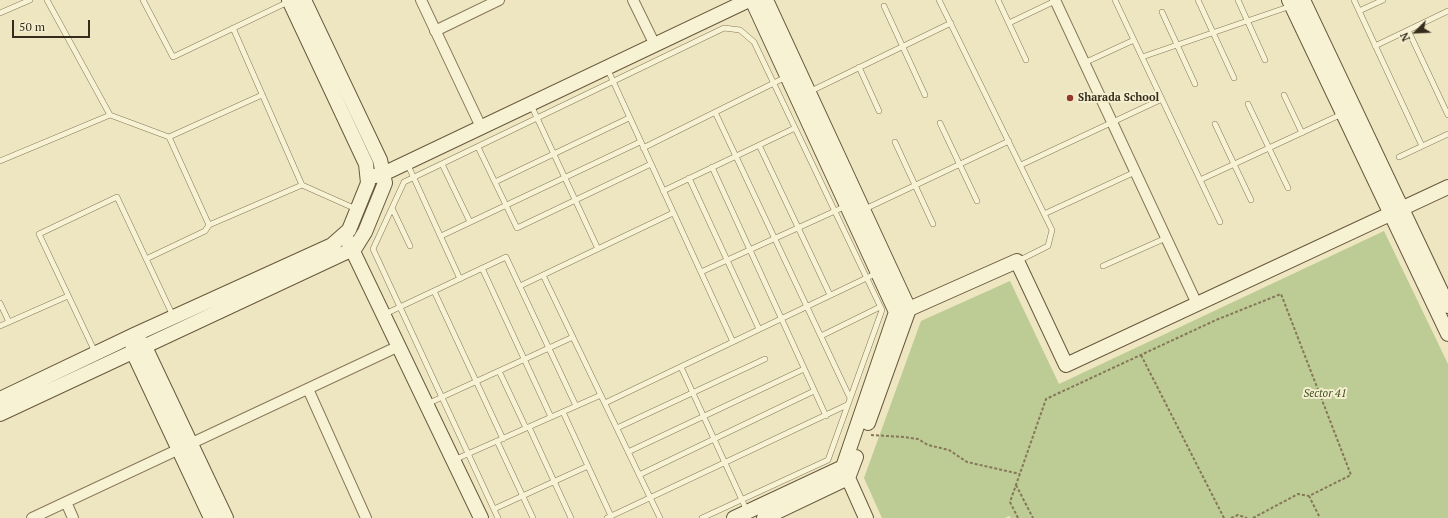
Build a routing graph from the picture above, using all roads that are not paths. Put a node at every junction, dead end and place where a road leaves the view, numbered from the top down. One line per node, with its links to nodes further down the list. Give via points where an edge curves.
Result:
1 (30, 0): 23 (lane)
2 (47, 0): 58 (lane)
3 (144, 0): 28 (lane, via 173,57)
4 (304, 0): 90 (street, via 380,160)
5 (421, 0): 30 (street)
6 (499, 0): 30 (street)
7 (633, 0): 33 (street)
8 (750, 0): 33 (street); 43 (street)
9 (766, 0): 48 (street)
10 (939, 0): 26 (lane)
11 (998, 0): 27 (lane)
12 (1055, 0): 27 (lane); 40 (street)
13 (1115, 0): 32 (lane)
14 (1198, 0): 31 (lane)
15 (1238, 0): 25 (lane)
16 (1354, 0): 21 (lane)
17 (1383, 0): 21 (lane)
18 (289, 1): 28 (lane); 91 (street, via 366,164)
19 (1294, 2): 25 (lane); 57 (street); 110 (street)
20 (884, 6): 35 (lane)
21 (1359, 11): 36 (lane)
22 (1162, 12): 34 (lane)
23 (0, 13)
24 (1447, 13): 29 (lane)
25 (1247, 21): 31 (lane); 39 (lane)
26 (951, 23): 35 (lane); 70 (lane)
27 (1009, 23): 38 (lane)
28 (233, 28): 49 (lane)
29 (1408, 30): 36 (lane); 59 (lane)
30 (435, 31): 65 (street)
31 (1213, 32): 34 (lane); 44 (lane)
32 (1134, 40): 37 (lane); 40 (lane)
33 (655, 45): 42 (street)
34 (1177, 45): 37 (lane); 47 (lane)
35 (903, 46): 41 (lane); 50 (lane)
36 (1375, 46): 74 (lane)
37 (1142, 57): 52 (lane)
38 (1026, 60)
39 (1266, 60)
40 (1084, 63): 62 (street)
41 (859, 67): 48 (lane); 55 (lane)
42 (606, 68): 45 (lane); 53 (street)
43 (788, 76): 46 (lane); 107 (street)
44 (1234, 78)
45 (612, 81): 46 (lane, via 724,28 740,30 754,42); 60 (lane); 61 (lane)
46 (774, 83): 56 (lane); 66 (lane)
47 (1195, 84)
48 (808, 92): 109 (street)
49 (262, 95): 69 (lane); 97 (lane)
50 (925, 95)
51 (1284, 95): 67 (lane)
52 (1162, 99): 62 (lane); 95 (lane)
53 (531, 104): 60 (lane); 65 (street)
54 (1248, 104): 77 (lane)
55 (879, 111)
56 (715, 112): 76 (lane); 79 (lane)
57 (1343, 114): 67 (lane); 110 (street)
58 (110, 115): 69 (lane); 81 (lane)
59 (1448, 115)
60 (537, 118): 75 (lane); 78 (lane)
61 (629, 118): 71 (lane); 78 (lane)
62 (1112, 122): 87 (lane); 89 (street)
63 (940, 123): 85 (lane)
64 (1215, 124): 86 (lane)
65 (481, 127): 82 (street)
66 (795, 128): 73 (lane); 107 (lane)
67 (1302, 133): 77 (lane)
68 (1448, 134): 74 (lane)
69 (169, 137): 116 (lane)
70 (1009, 141): 85 (lane); 87 (lane)
71 (640, 142): 76 (lane); 93 (lane)
72 (895, 142): 98 (lane)
73 (759, 145): 79 (lane); 117 (lane)
74 (1422, 146): 80 (lane)
75 (478, 147): 83 (lane); 96 (lane)
76 (643, 148): 84 (lane)
77 (1269, 148): 86 (lane); 100 (lane)
78 (554, 154): 93 (lane); 96 (lane)
79 (736, 156): 88 (lane); 120 (lane)
80 (1399, 157)
81 (0, 161)
82 (407, 163): 90 (street); 92 (lane)
83 (442, 164): 92 (lane); 113 (lane)
84 (651, 164): 101 (lane); 102 (lane)
85 (960, 164): 98 (lane); 104 (lane)
86 (1234, 164): 95 (lane); 103 (lane)
87 (1020, 165): 112 (lane)
88 (712, 168): 94 (lane); 125 (lane)
89 (1135, 172): 112 (lane); 121 (street)
90 (383, 174): 91 (street); 123 (street, via 385,183 365,232)
91 (368, 178): 108 (street)
92 (414, 178): 106 (lane, via 404,182); 119 (lane)
93 (565, 178): 102 (lane); 105 (lane)
94 (689, 178): 101 (lane); 127 (lane)
95 (1200, 180): 114 (lane)
96 (495, 182): 105 (lane)
97 (302, 185): 108 (lane); 116 (lane)
98 (915, 185): 109 (lane); 115 (lane)
99 (1448, 187): 110 (street)
100 (1288, 188)
101 (663, 191): 111 (lane)
102 (575, 200): 105 (lane, via 517,228); 124 (lane)
103 (1251, 200)
104 (977, 201)
105 (506, 205): 113 (lane)
106 (392, 208): 122 (lane); 144 (lane, via 373,249)
107 (841, 209): 117 (lane); 133 (street)
108 (358, 210): 118 (street)
109 (863, 210): 145 (street)
110 (1396, 211): 140 (street); 141 (street); 152 (street)
111 (673, 213): 124 (lane); 131 (lane)
112 (1044, 214): 128 (lane, via 1052,230 1048,246)
113 (470, 222): 119 (lane)
114 (1220, 222)
115 (933, 224)
116 (209, 225): 126 (lane, via 205,231)
117 (798, 228): 120 (lane); 137 (lane)
118 (345, 234): 123 (street); 147 (street, via 332,245)
119 (441, 236): 134 (lane)
120 (775, 238): 125 (lane); 142 (lane)
121 (1166, 238): 129 (lane); 140 (street)
122 (410, 246)
123 (352, 249): 146 (street); 159 (street)
124 (598, 249): 132 (lane)
125 (750, 250): 127 (lane); 148 (lane)
126 (146, 258): 138 (lane, via 117,197 39,234); 147 (lane)
127 (727, 260): 131 (lane); 151 (lane)
128 (1017, 261): 140 (street, via 1066,365); 145 (street)
129 (1103, 266)
130 (482, 268): 134 (lane); 135 (lane, via 506,257); 161 (lane)
131 (701, 272): 156 (lane)
132 (543, 275): 135 (lane); 155 (lane)
133 (872, 275): 137 (lane); 143 (lane); 145 (street)
134 (460, 279): 136 (lane)
135 (520, 286): 158 (lane)
136 (434, 291): 144 (lane); 166 (lane)
137 (830, 295): 142 (lane)
138 (68, 296): 149 (lane); 160 (lane)
139 (0, 303): 149 (lane)
140 (1197, 304)
141 (1448, 305)
142 (807, 306): 148 (lane); 154 (lane)
143 (880, 306): 154 (lane); 172 (lane, via 882,310)
144 (400, 307): 146 (lane); 171 (lane)
145 (903, 311): 194 (street); 194 (street, via 864,434)
146 (384, 315): 157 (street)
147 (174, 317): 153 (street)
148 (781, 319): 151 (lane); 164 (lane)
149 (9, 322): 150 (lane)
150 (0, 326)
151 (759, 329): 156 (lane)
152 (1448, 334)
153 (134, 335): 159 (street); 160 (street)
154 (821, 336): 172 (lane)
155 (573, 337): 158 (lane); 170 (lane)
156 (733, 342): 163 (lane)
157 (399, 346): 167 (street); 175 (street)
158 (549, 348): 161 (lane); 176 (lane)
159 (139, 349): 179 (street); 188 (street)
160 (95, 353): 173 (street)
161 (524, 359): 165 (lane); 182 (lane)
162 (765, 359): 169 (lane)
163 (681, 367): 169 (lane); 174 (lane)
164 (804, 369): 168 (lane); 180 (lane)
165 (499, 371): 166 (lane); 183 (lane)
166 (476, 382): 171 (lane); 185 (lane)
167 (308, 389): 188 (street); 207 (street)
168 (814, 391): 181 (lane); 186 (lane)
169 (693, 392): 180 (lane); 184 (lane)
170 (601, 395): 174 (lane); 176 (lane)
171 (442, 397): 175 (lane); 190 (lane)
172 (850, 398): 177 (lane)
173 (0, 399)
174 (605, 403): 184 (lane)
175 (427, 404): 191 (street)
176 (576, 406): 178 (lane)
177 (847, 406): 181 (lane); 200 (lane, via 828,460)
178 (562, 412): 182 (lane); 193 (lane)
179 (0, 414)
180 (704, 416): 186 (lane); 189 (lane)
181 (826, 416): 192 (lane)
182 (551, 417): 183 (lane)
183 (528, 428): 185 (lane); 196 (lane)
184 (616, 428): 189 (lane)
185 (503, 439): 187 (lane)
186 (714, 439): 192 (lane); 195 (lane)
187 (497, 442): 190 (lane); 197 (lane)
188 (185, 446): 199 (street); 205 (street); 206 (street)
189 (628, 452): 195 (lane)
190 (468, 454): 191 (lane); 201 (lane)
191 (454, 460): 208 (street)
192 (725, 463): 198 (lane); 200 (lane)
193 (588, 466): 196 (lane); 202 (lane)
194 (846, 473): 200 (street); 215 (street); 216 (street)
195 (639, 475): 198 (lane)
196 (554, 481): 197 (lane); 211 (lane)
197 (522, 496): 201 (lane); 210 (lane)
198 (650, 498): 202 (lane); 212 (lane)
199 (66, 502): 203 (street); 204 (street)
200 (745, 506): 213 (lane); 214 (street)
201 (494, 509): 209 (lane)
202 (609, 517)
203 (32, 518)
204 (73, 518)
205 (211, 518)
206 (226, 518)
207 (366, 518)
208 (480, 518)
209 (498, 518)
210 (533, 518)
211 (571, 518)
212 (660, 518)
213 (702, 518)
214 (734, 518)
215 (764, 518)
216 (866, 518)

